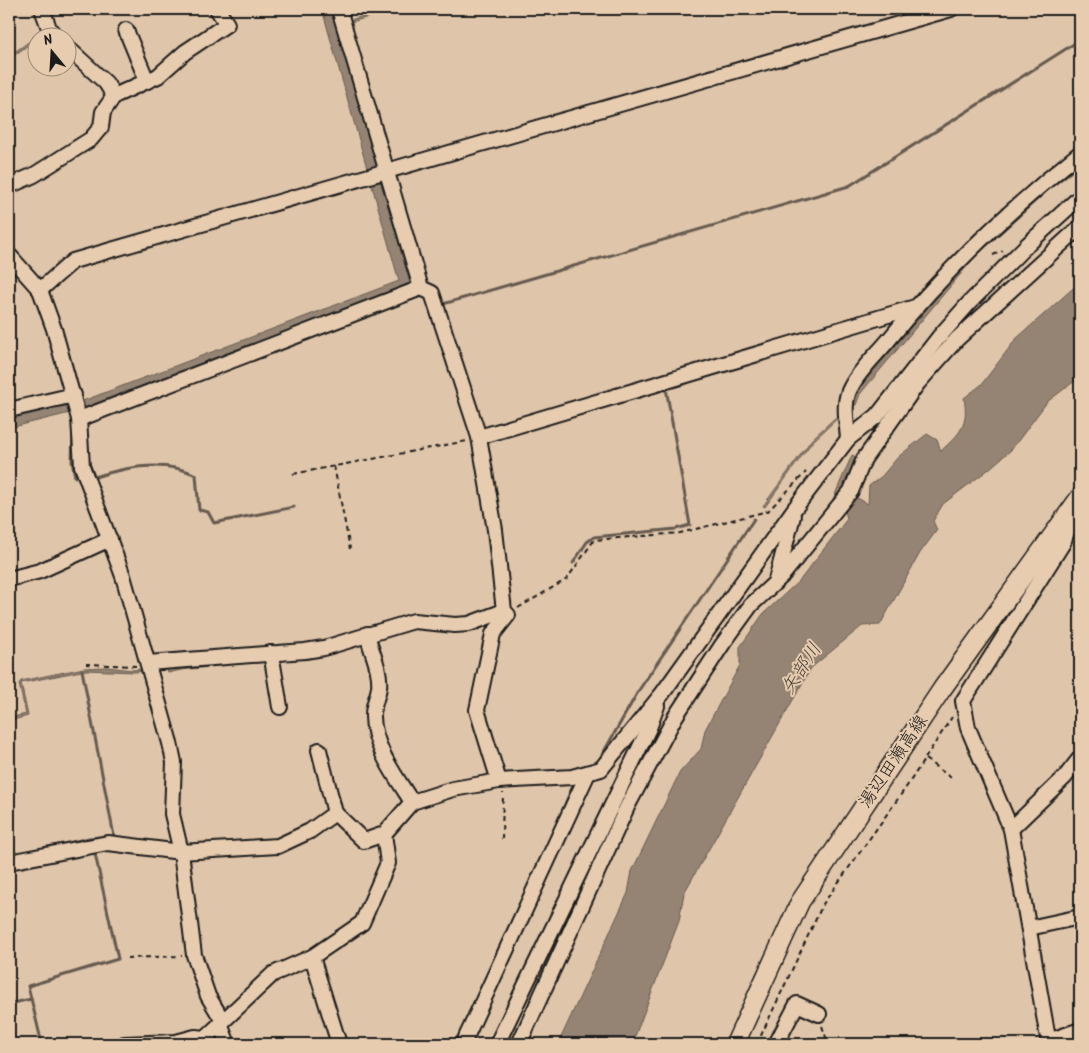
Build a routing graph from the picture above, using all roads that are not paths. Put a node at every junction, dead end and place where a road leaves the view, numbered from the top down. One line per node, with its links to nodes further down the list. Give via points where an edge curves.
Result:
1 (42, 9): 5 (street)
2 (217, 9): 8 (street, via 228,24)
3 (339, 9): 11 (street)
4 (951, 9): 11 (street)
5 (49, 28)
6 (126, 30): 8 (street)
7 (78, 57): 9 (street, via 106,82)
8 (148, 81): 9 (street)
9 (114, 96): 12 (street, via 102,112 101,127 92,139 34,175)
10 (1080, 153): 18 (street, via 1029,194)
11 (378, 173): 16 (street); 17 (street, via 73,261)
12 (9, 186)
13 (1080, 197): 23 (street, via 970,302 877,416)
14 (1080, 226): 28 (street, via 957,339 925,376 886,425 864,459 850,491)
15 (9, 255): 17 (street)
16 (421, 288): 21 (street); 22 (street, via 432,293)
17 (40, 290): 19 (street)
18 (915, 307): 22 (street); 23 (street, via 851,387 846,403)
19 (74, 395): 20 (street); 21 (street)
20 (9, 410)
21 (79, 418): 26 (street, via 82,466)
22 (479, 437): 29 (street)
23 (848, 439): 25 (street)
24 (1079, 498): 41 (street, via 1063,543 963,701 968,728); 59 (main road, 湯辺田瀬高線, via 942,689 800,902)
25 (795, 508): 28 (street); 33 (street)
26 (110, 539): 27 (street, via 40,571); 32 (street)
27 (9, 579)
28 (776, 582): 58 (street, via 751,606 722,645 675,718 627,807)
29 (506, 613): 30 (street, via 469,624 414,621); 38 (street, via 493,634 477,710)
30 (367, 634): 31 (street, via 324,648); 39 (street, via 378,675 379,688 372,713 376,735)
31 (271, 653): 32 (street); 34 (street)
32 (149, 664): 43 (street, via 174,762 171,804)
33 (662, 694): 37 (street, via 601,769); 57 (street, via 649,728)
34 (280, 707)
35 (319, 750): 40 (street)
36 (1080, 758): 41 (street)
37 (588, 772): 38 (street, via 572,777); 56 (street)
38 (501, 781): 39 (street, via 453,789)
39 (412, 802): 42 (street)
40 (335, 813): 42 (street, via 364,841); 43 (street, via 310,831 278,846)
41 (1011, 829): 46 (street)
42 (384, 834): 47 (street, via 388,863 362,923)
43 (181, 852): 44 (street, via 108,843); 49 (street, via 194,955)
44 (9, 862)
45 (1080, 917): 46 (street)
46 (1028, 928): 52 (street)
47 (312, 957): 49 (street, via 273,974); 55 (street)
48 (819, 1014): 60 (street, via 797,1004)
49 (221, 1023): 51 (street); 54 (street)
50 (1080, 1030): 52 (street)
51 (202, 1041): 53 (street, via 195,1037 176,1042)
52 (1048, 1042)
53 (124, 1044)
54 (228, 1044)
55 (339, 1044)
56 (463, 1044)
57 (497, 1044)
58 (519, 1044)
59 (735, 1044)
60 (776, 1044)

